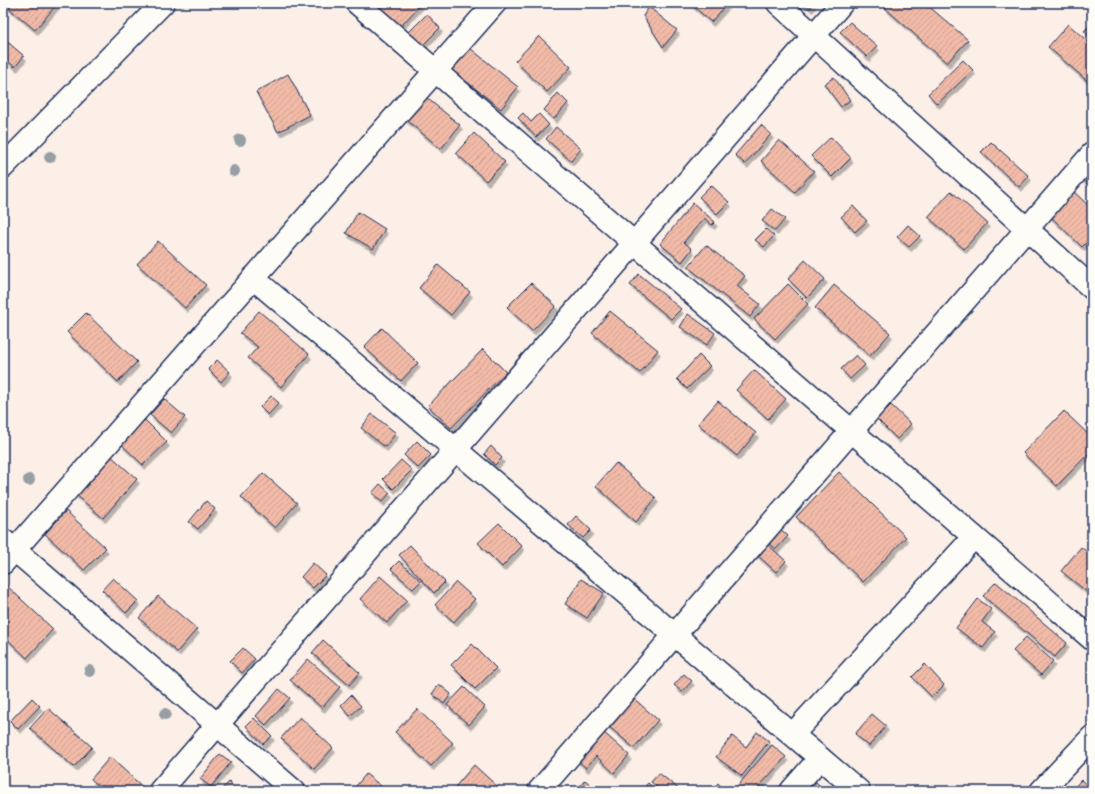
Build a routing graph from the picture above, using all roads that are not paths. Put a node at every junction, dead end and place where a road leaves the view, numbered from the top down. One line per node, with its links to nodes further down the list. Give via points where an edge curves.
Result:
1 (163, 3): 9 (street)
2 (357, 3): 7 (street)
3 (495, 3): 7 (street)
4 (778, 3): 6 (street)
5 (842, 3): 6 (street)
6 (814, 36): 10 (street); 11 (street)
7 (435, 71): 11 (street); 12 (street)
8 (1092, 154): 10 (street)
9 (3, 167)
10 (1027, 229): 13 (street); 14 (street)
11 (634, 243): 14 (street); 15 (street)
12 (253, 278): 15 (street); 17 (street)
13 (1092, 288)
14 (851, 431): 16 (street); 18 (street)
15 (456, 449): 18 (street); 20 (street)
16 (974, 537): 19 (street); 21 (street)
17 (7, 551): 20 (street)
18 (675, 635): 21 (street); 26 (street)
19 (1092, 639)
20 (218, 724): 24 (street); 25 (street)
21 (793, 734): 23 (street)
22 (1092, 737): 29 (street)
23 (820, 758): 27 (street); 28 (street)
24 (160, 791)
25 (294, 791)
26 (539, 791)
27 (791, 791)
28 (859, 791)
29 (1041, 791)

